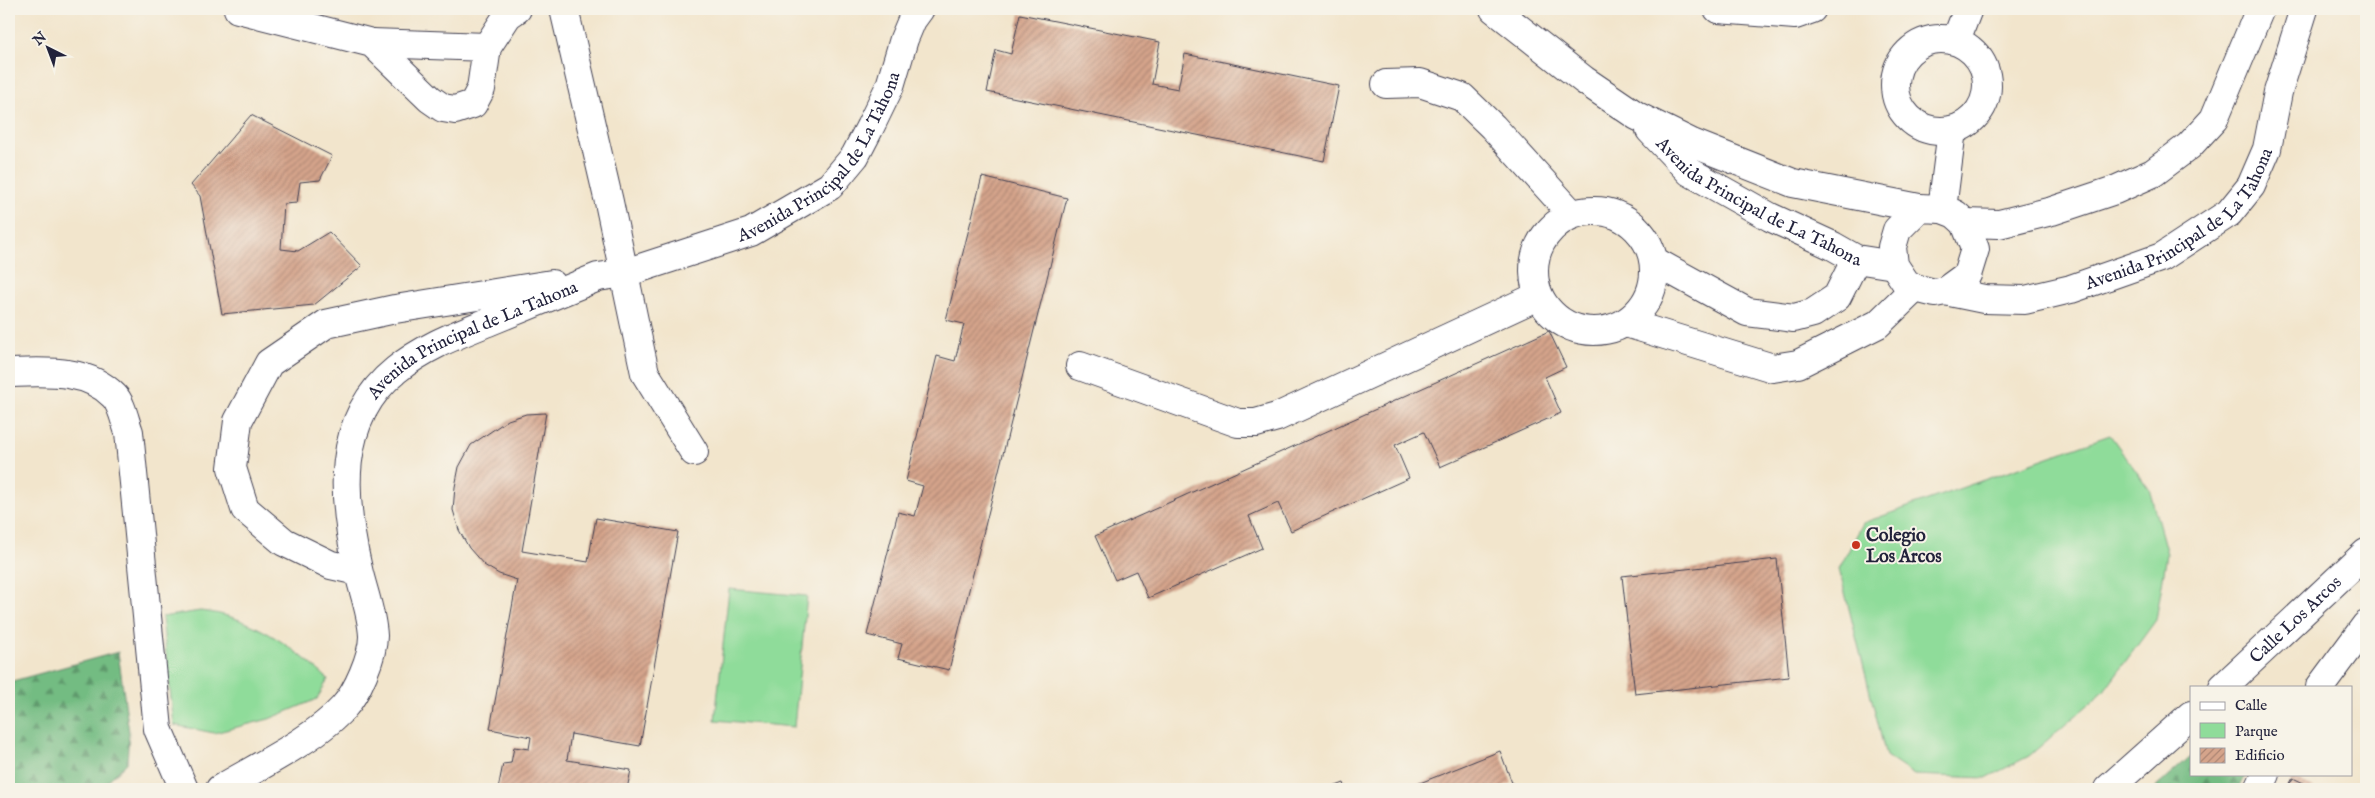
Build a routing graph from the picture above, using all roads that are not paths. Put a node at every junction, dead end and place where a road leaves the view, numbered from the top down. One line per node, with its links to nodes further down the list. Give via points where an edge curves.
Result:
1 (238, 9): 12 (street)
2 (516, 9): 13 (street, via 508,15)
3 (564, 9): 22 (street)
4 (920, 9): 22 (street, Avenida Principal de La Tahona, via 904,39 890,86 870,128 854,156 830,186 751,232)
5 (1494, 9): 15 (street, Avenida Principal de La Tahona, via 1584,80)
6 (1718, 9): 7 (street, via 1795,15)
7 (1812, 9)
8 (1968, 9): 11 (street)
9 (2260, 9): 17 (street, Avenida Principal de La Tahona, via 2214,119 2189,146 2154,173 2107,193 1999,224)
10 (2304, 9): 25 (street, Avenida Principal de La Tahona, via 2278,92 2267,150 2251,186 2229,212 2162,257 2071,288 2025,300 1984,299)
11 (1956, 40): 16 (street, via 1972,49 1983,64 1987,82 1985,100 1977,113); 16 (street, via 1938,38 1921,43 1908,51 1894,78 1895,94 1909,120 1923,128)
12 (372, 42): 13 (street); 13 (street, via 430,99 442,108 455,110 474,104 481,89)
13 (487, 47)
14 (1386, 84): 18 (street, via 1420,83 1462,97)
15 (1637, 116): 17 (street, Avenida Principal de La Tahona, via 1692,143 1793,183); 19 (street, Avenida Principal de La Tahona, via 1690,172 1770,217)
16 (1952, 130): 17 (street)
17 (1942, 213): 21 (street, Avenida Principal de La Tahona, via 1897,230 1892,247); 25 (street, via 1975,249 1967,275)
18 (1572, 214): 20 (street, via 1599,210 1624,218 1644,236); 26 (street, via 1552,228 1538,248 1534,272)
19 (1856, 259): 20 (street, via 1836,297 1813,313 1794,318 1747,312); 21 (street, Avenida Principal de La Tahona)
20 (1654, 261): 27 (street, via 1653,285 1643,306)
21 (1894, 265): 24 (street, via 1906,283)
22 (625, 273): 23 (street, Avenida Principal de La Tahona); 30 (street, via 645,373)
23 (598, 277): 32 (street, Avenida Principal de La Tahona, via 435,344 394,371 369,399 350,442 345,494); 32 (street, via 395,309 326,324 269,363 238,421 232,468 244,509 284,542 330,565)
24 (1915, 288): 25 (street, Avenida Principal de La Tahona, via 1935,293); 27 (street, via 1878,324 1798,364 1773,368)
25 (1945, 291)
26 (1538, 296): 27 (street, via 1561,322 1593,332); 28 (street, via 1277,417 1256,423 1238,423)
27 (1626, 322)
28 (1080, 366)
29 (9, 373): 38 (street, via 54,372 90,379 116,397 129,432 158,729)
30 (694, 452)
31 (2366, 553): 34 (street, Calle Los Arcos)
32 (358, 570): 39 (street, Avenida Principal de La Tahona, via 373,638 364,672 348,702 320,729)
33 (2366, 626): 35 (street)
34 (2225, 686)
35 (2321, 686)
36 (2190, 716): 40 (street)
37 (2265, 776): 41 (street)
38 (184, 789)
39 (220, 789)
40 (2108, 789)
41 (2259, 789)

